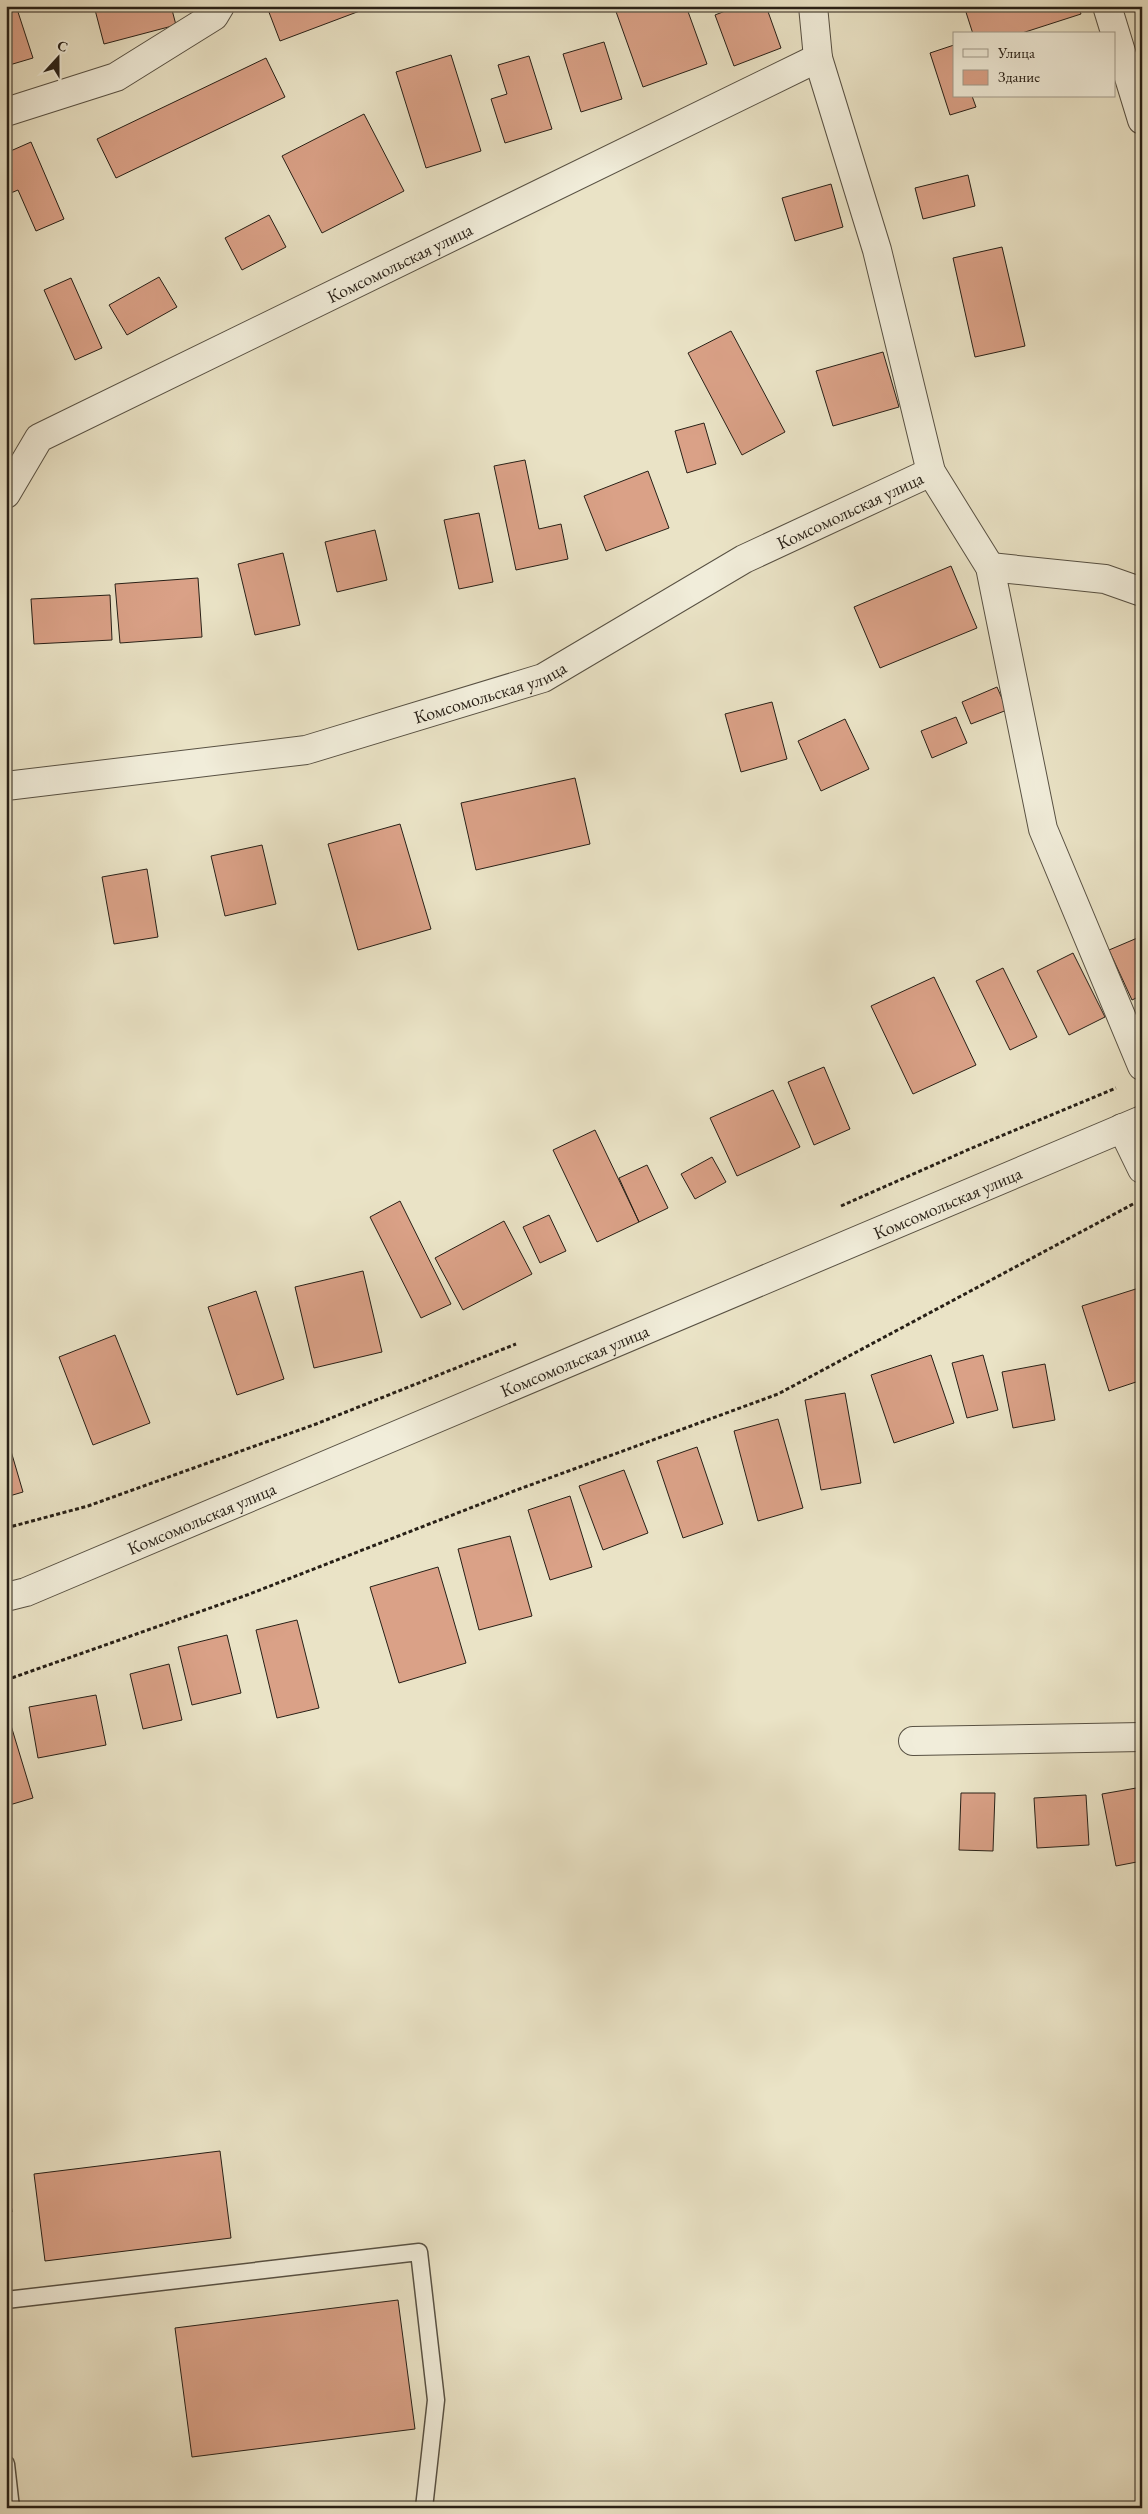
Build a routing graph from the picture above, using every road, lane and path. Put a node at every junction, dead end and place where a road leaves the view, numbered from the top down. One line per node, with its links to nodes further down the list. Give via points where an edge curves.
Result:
1 (220, 6): 7 (street, via 214,16 116,77)
2 (813, 6): 6 (street, Комсомольская улица)
3 (1107, 6): 4 (street)
4 (1115, 32)
5 (1116, 35): 8 (street)
6 (818, 58): 9 (street, Комсомольская улица, via 877,250); 10 (street, Комсомольская улица, via 38,438)
7 (6, 112)
8 (1142, 120)
9 (931, 472): 11 (street, Комсомольская улица); 13 (street, Комсомольская улица, via 744,559 543,678 306,750)
10 (6, 494)
11 (990, 567): 12 (street, via 1105,579); 14 (street, Комсомольская улица, via 1043,829)
12 (1142, 592)
13 (6, 786)
14 (1133, 1075): 18 (path)
15 (1132, 1124): 16 (street); 21 (street, Комсомольская улица, via 36,1588)
16 (1142, 1169)
17 (1142, 1200): 22 (path, via 778,1394 514,1491 247,1595)
18 (836, 1208)
19 (518, 1343): 20 (path, via 316,1424 88,1506)
20 (6, 1528)
21 (6, 1597)
22 (6, 1680)
23 (1142, 1737): 24 (street)
24 (912, 1741)
25 (6, 2300): 28 (lane, via 419,2252 436,2400)
26 (6, 2464): 27 (lane)
27 (11, 2508)
28 (424, 2508)

